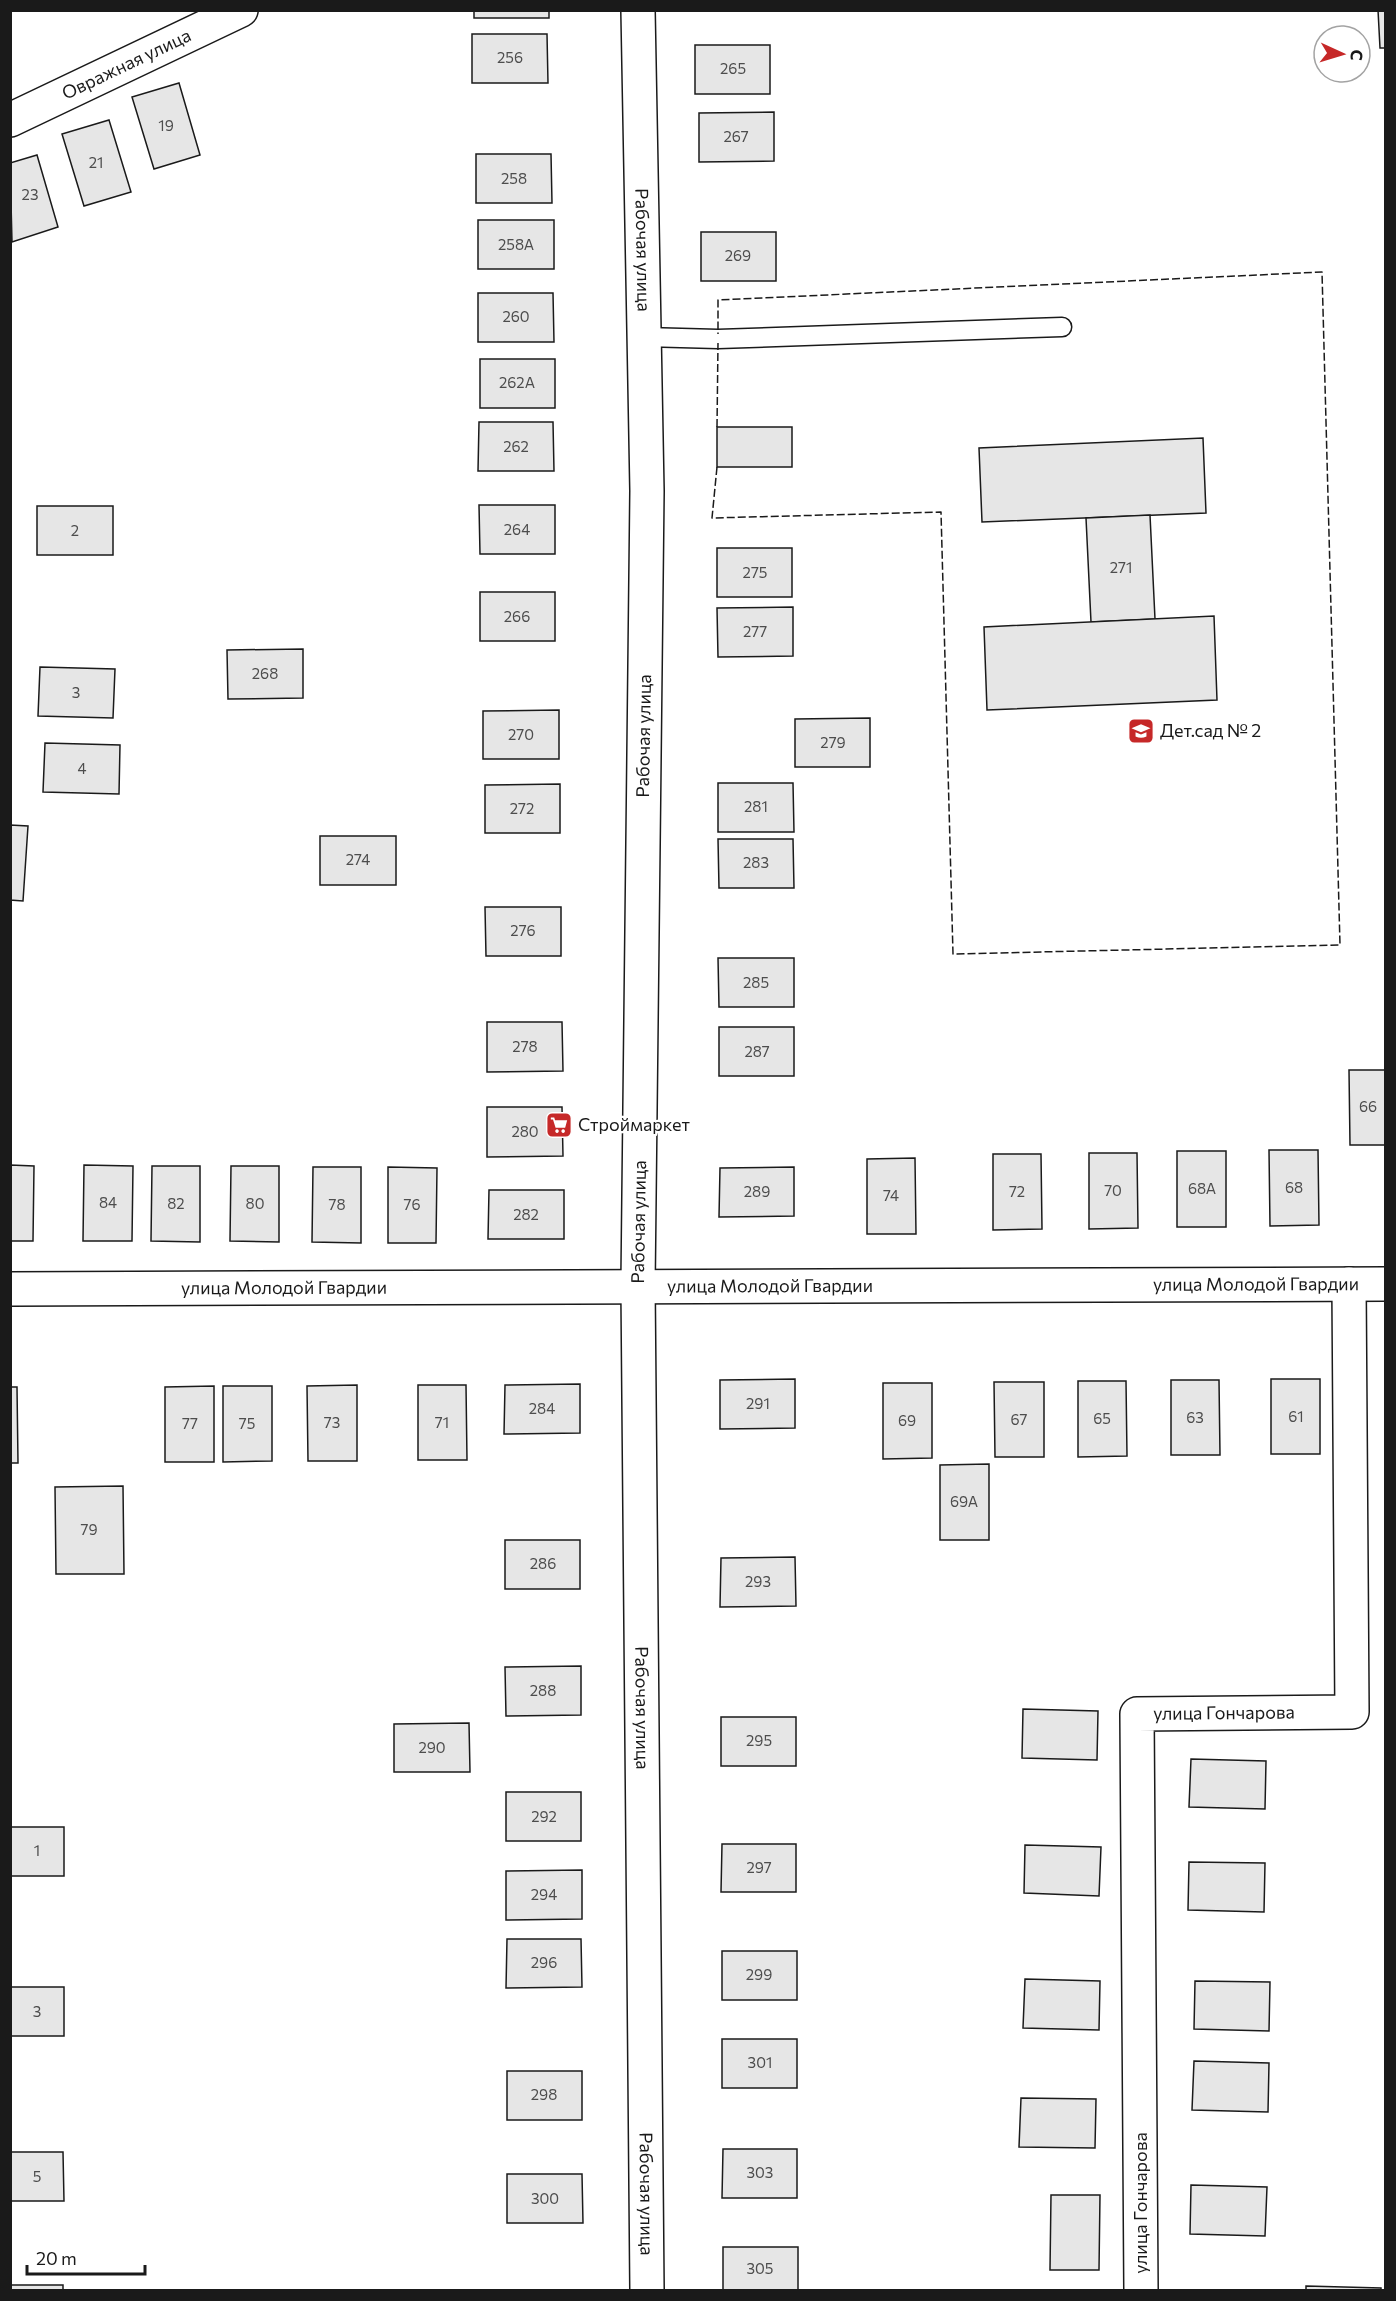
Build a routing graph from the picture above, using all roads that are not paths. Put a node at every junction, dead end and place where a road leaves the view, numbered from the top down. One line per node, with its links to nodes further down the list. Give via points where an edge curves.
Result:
1 (242, 10): 3 (street, Овражная улица)
2 (638, 10): 5 (street, Рабочая улица)
3 (10, 120)
4 (1062, 327): 5 (lane, via 718,339)
5 (644, 337): 8 (street, Рабочая улица, via 646,503)
6 (1349, 1284): 7 (street, улица Молодой Гвардии); 8 (street, улица Молодой Гвардии); 11 (street, улица Гончарова, via 1352,1712 1137,1714)
7 (1386, 1284)
8 (638, 1285): 9 (street, улица Молодой Гвардии); 10 (street, Рабочая улица)
9 (10, 1289)
10 (647, 2290)
11 (1141, 2290)

